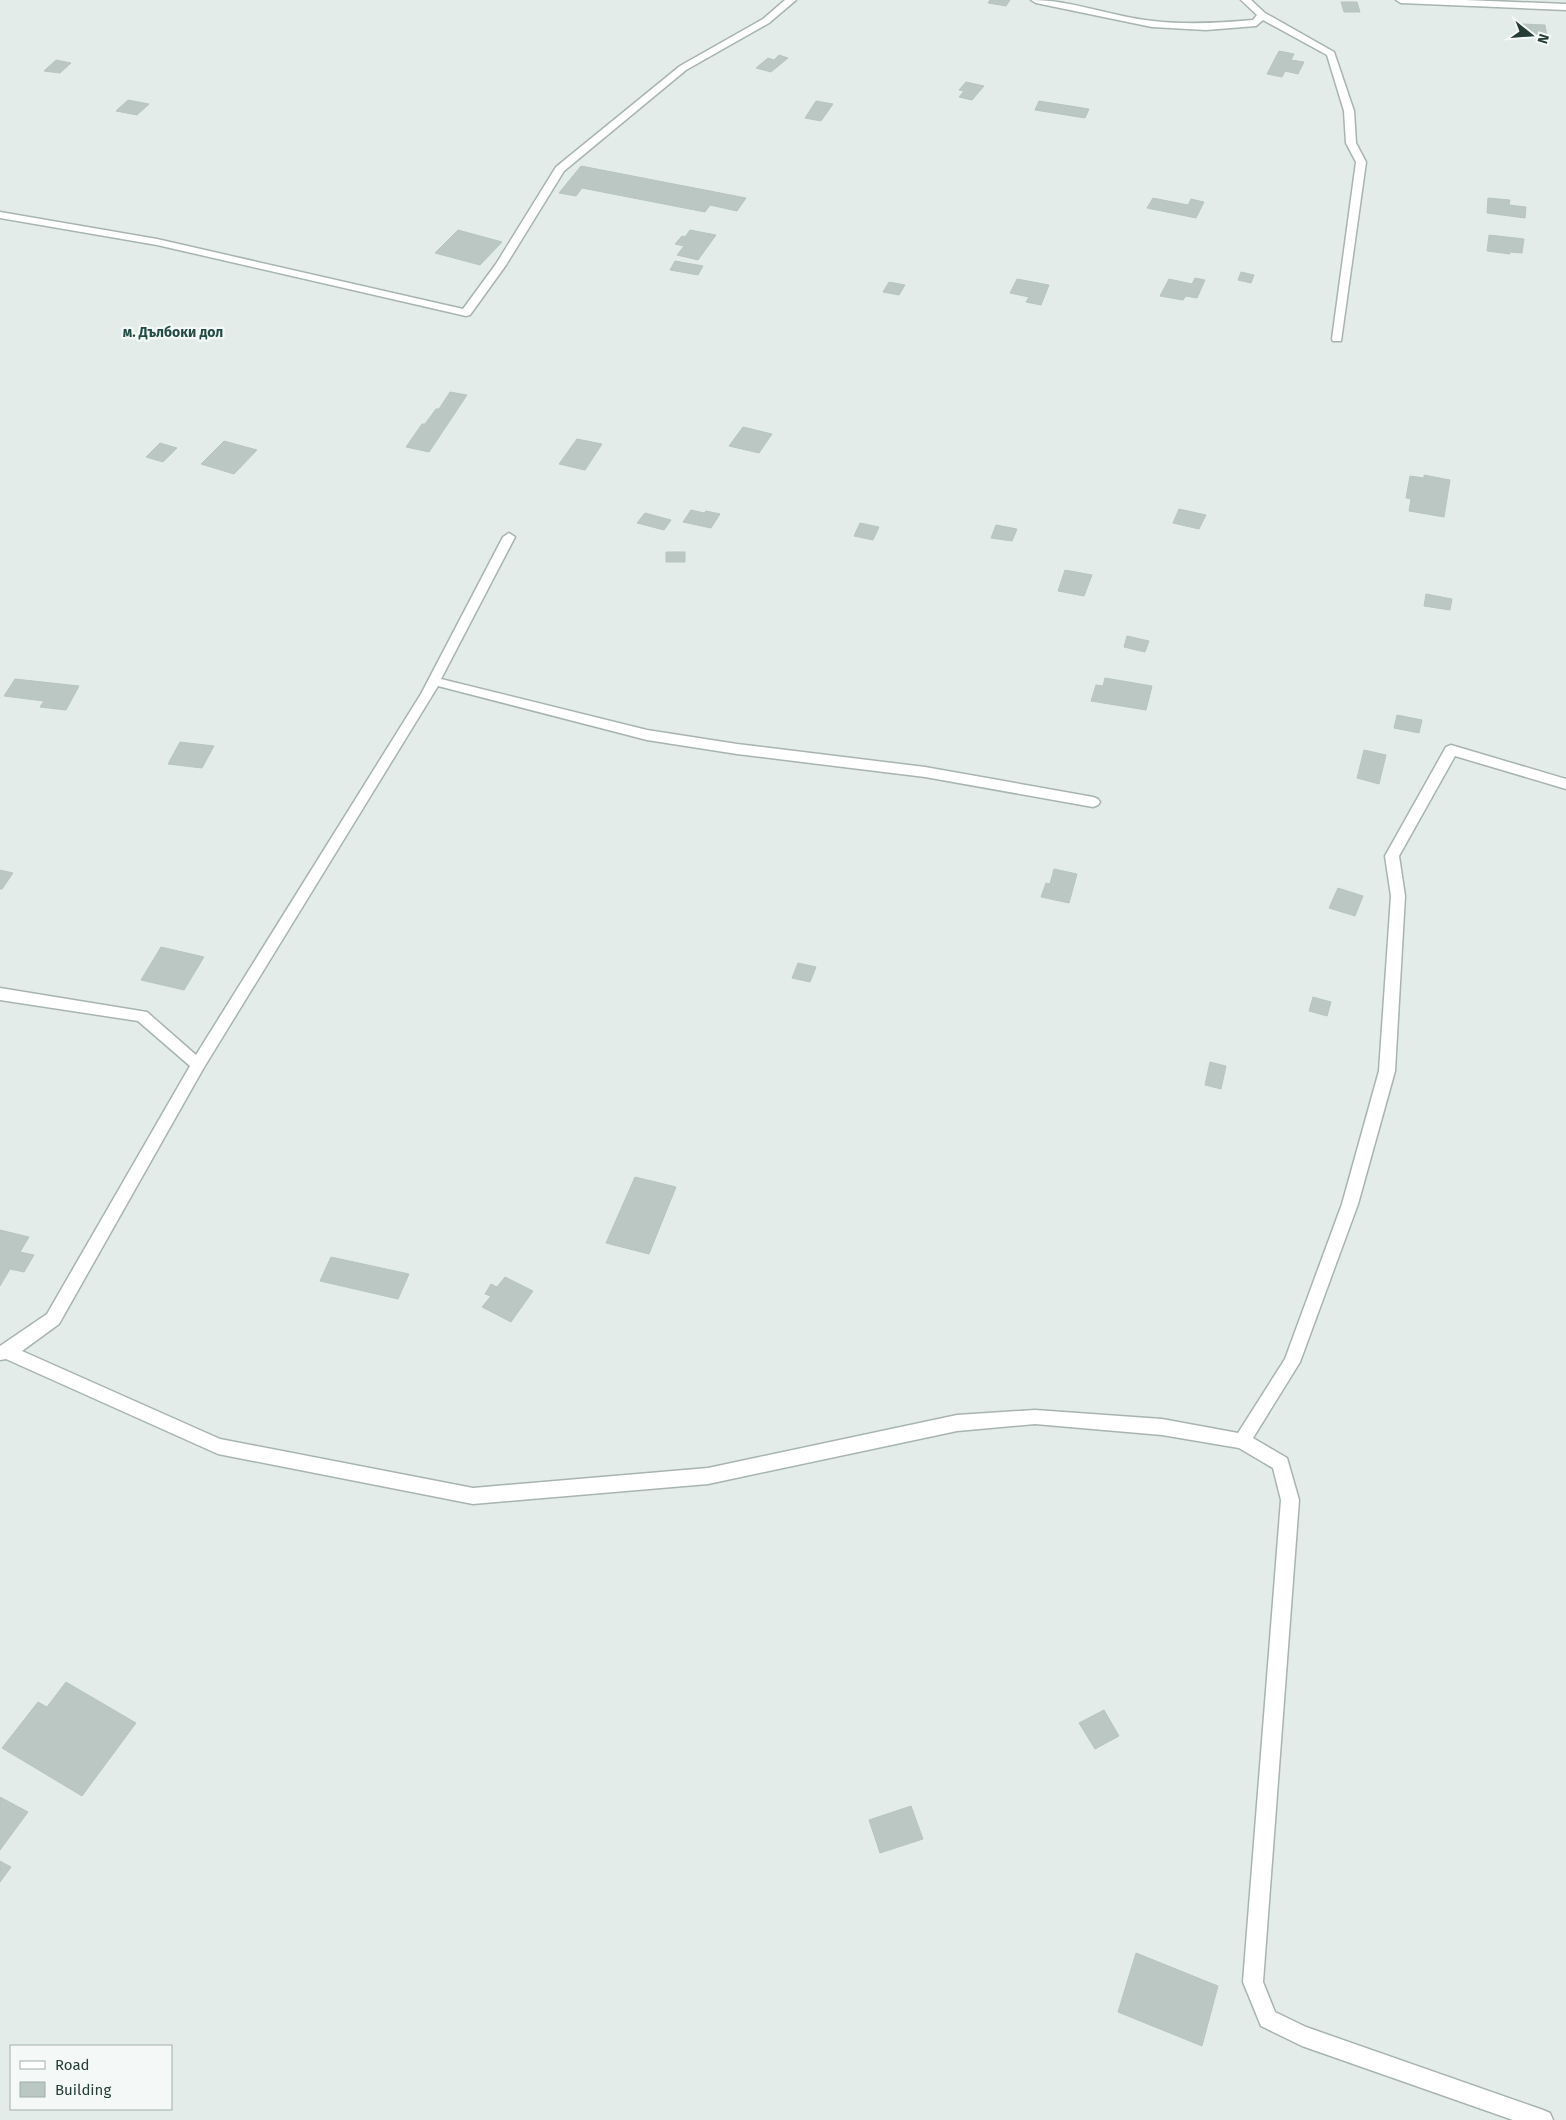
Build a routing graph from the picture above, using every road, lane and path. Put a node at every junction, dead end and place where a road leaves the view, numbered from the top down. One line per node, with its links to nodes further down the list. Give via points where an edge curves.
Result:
1 (791, 0): 7 (street, via 766,21 683,68 560,169 502,265 466,313 157,242)
2 (1036, 0): 6 (street, via 1152,24 1206,28 1256,23)
3 (1246, 0): 6 (street)
4 (1401, 0): 5 (street)
5 (1566, 7)
6 (1262, 15): 8 (street, via 1331,54 1350,111 1351,143 1361,162)
7 (0, 215)
8 (1337, 339)
9 (509, 537): 10 (street)
10 (434, 681): 12 (street, via 647,735 925,772); 14 (street)
11 (1566, 784): 16 (street, via 1451,750 1392,856 1398,896 1386,1071 1350,1204 1292,1362)
12 (1092, 802)
13 (0, 994): 14 (street, via 142,1016)
14 (198, 1065): 15 (street, via 53,1319)
15 (3, 1352): 16 (street, via 218,1446 473,1496 708,1476 957,1423 1016,1418 1162,1427)
16 (1242, 1441): 17 (street, via 1281,1463 1290,1500 1253,1982 1268,2019 1302,2036)
17 (1543, 2120)

